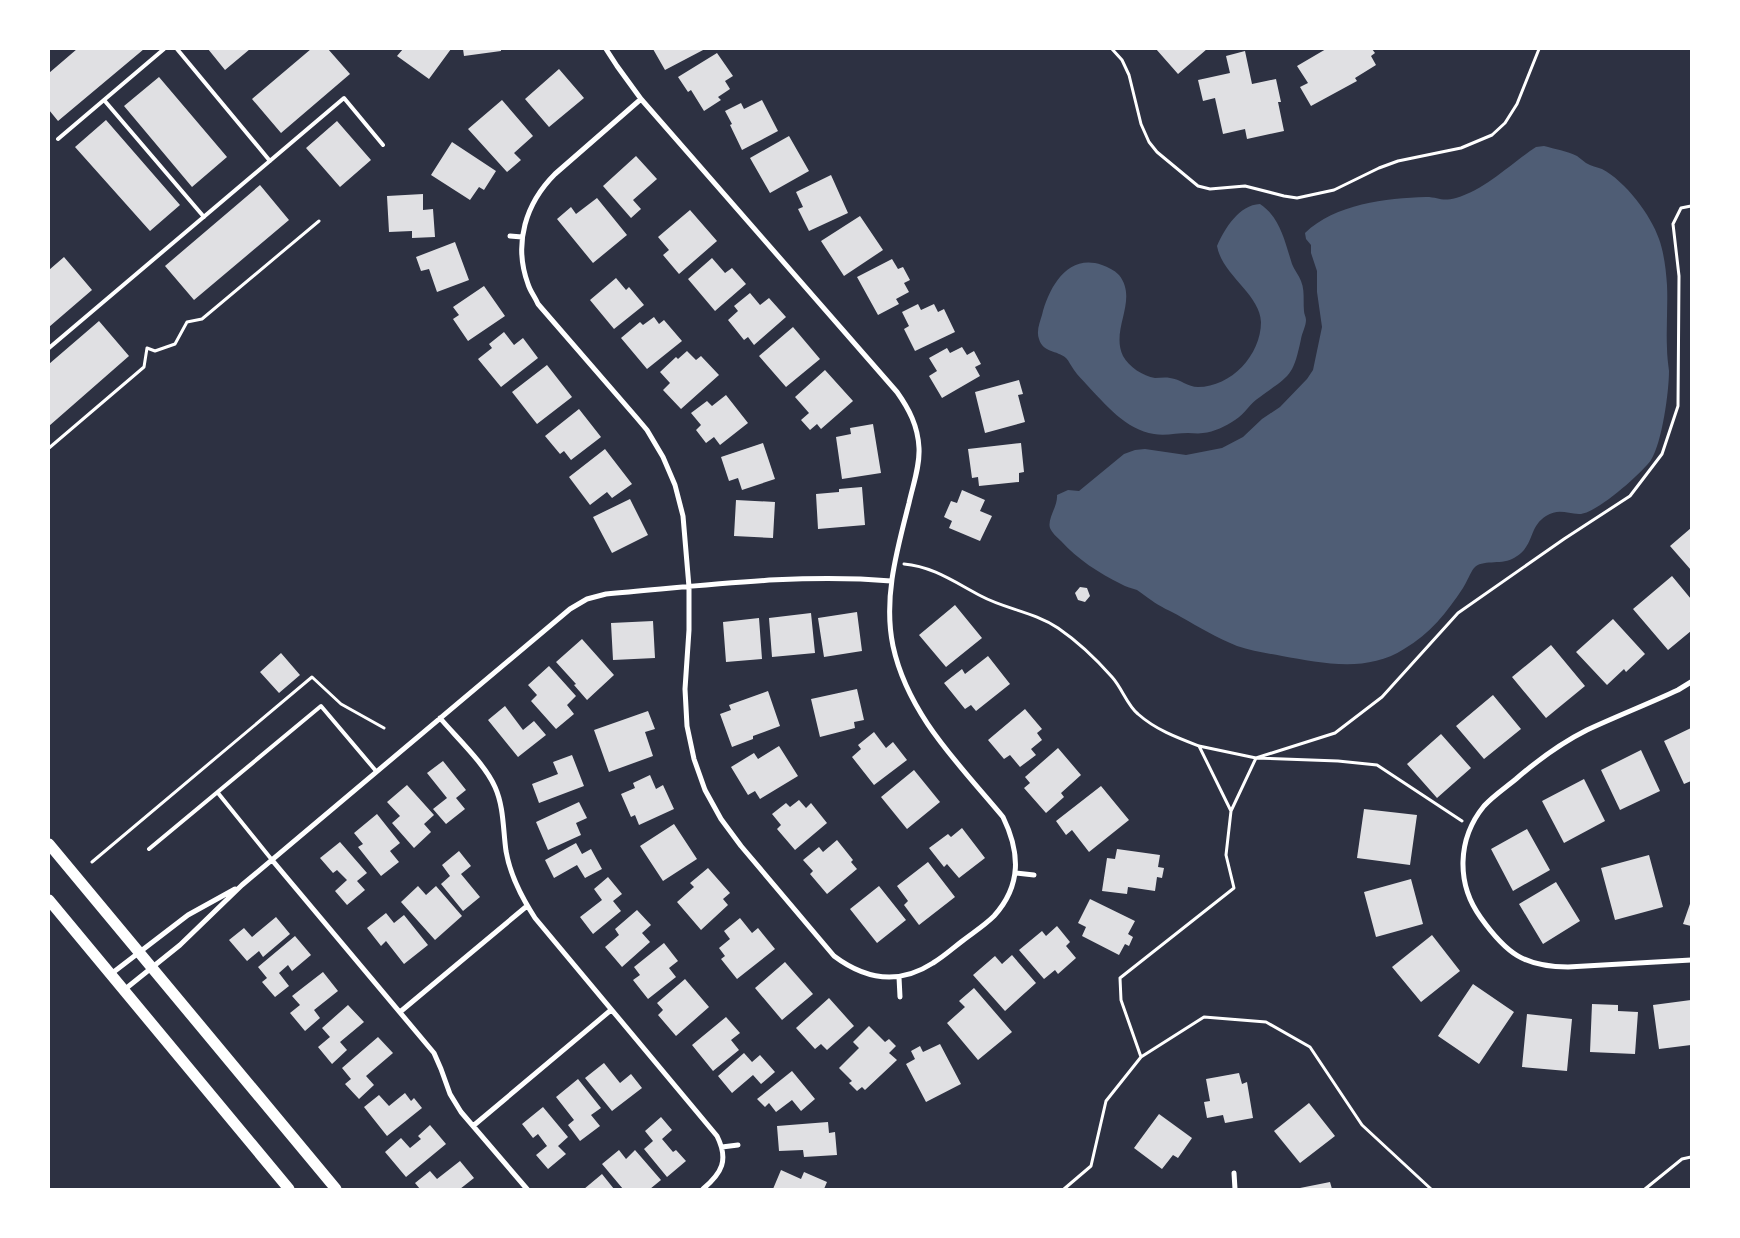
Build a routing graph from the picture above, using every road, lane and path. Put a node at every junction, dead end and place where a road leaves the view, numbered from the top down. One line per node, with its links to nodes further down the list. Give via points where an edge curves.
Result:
1 (164, 49): 7 (lane)
2 (177, 49): 10 (lane)
3 (606, 49): 6 (street)
4 (1112, 49): 5 (path, via 1130,75 1141,124 1149,142 1198,186 1210,189 1245,186 1297,198 1334,190 1389,165 1461,148 1492,135 1505,123 1517,104)
5 (1539, 49)
6 (641, 99): 15 (street, via 544,185 532,202); 18 (street, via 908,408 916,427 918,464)
7 (104, 100): 8 (lane); 12 (lane)
8 (58, 139)
9 (384, 145): 10 (lane, via 344,98)
10 (270, 161): 12 (lane)
11 (1691, 206): 25 (path, via 1681,208 1673,224 1679,276 1678,406 1662,454 1630,496 1458,613 1382,697 1335,733)
12 (204, 217): 16 (lane)
13 (319, 220): 17 (path, via 202,319 187,322 175,344 155,351 147,348 144,367)
14 (510, 236): 15 (street)
15 (522, 237): 20 (street, via 522,263 538,304 636,416 663,457 675,485 682,516)
16 (49, 348)
17 (49, 448)
18 (894, 563): 19 (street); 24 (path, via 926,568 1058,628 1112,677 1137,714 1166,733)
19 (891, 580): 20 (street, via 814,578); 34 (street, via 889,613 893,645 913,703 928,727 1002,817 1016,853)
20 (688, 587): 22 (street, via 606,594 587,599 570,609); 43 (street, via 687,726 705,790 741,846 834,956 867,975)
21 (1691, 682): 29 (street, via 1560,745 1486,805)
22 (440, 718): 26 (street); 38 (street, via 485,770 495,787 501,804 506,854)
23 (384, 728): 33 (path, via 341,704 312,677)
24 (1199, 746): 25 (path); 28 (path)
25 (1256, 758): 28 (path); 29 (path, via 1338,760 1377,765)
26 (376, 772): 27 (lane, via 321,706); 32 (street)
27 (218, 793): 31 (lane); 32 (lane)
28 (1231, 811): 48 (path, via 1226,855 1234,888 1120,978 1121,1000)
29 (1471, 826): 40 (street, via 1462,856 1468,897 1496,939 1512,953 1528,962 1568,968)
30 (49, 844): 39 (main road)
31 (149, 849)
32 (272, 860): 36 (street); 47 (street)
33 (92, 862)
34 (1015, 873): 35 (street); 43 (street, via 1012,887 992,917 934,963)
35 (1034, 875)
36 (242, 885): 39 (street, via 188,915); 41 (street, via 180,945)
37 (49, 900): 42 (main road)
38 (527, 906): 46 (street); 47 (street)
39 (138, 952): 41 (main road); 42 (street)
40 (1691, 960)
41 (151, 968): 44 (street); 55 (main road)
42 (110, 974): 44 (main road)
43 (900, 977): 45 (street)
44 (123, 990): 54 (main road)
45 (900, 997)
46 (611, 1010): 49 (street); 51 (street, via 717,1136)
47 (400, 1012): 49 (street, via 434,1052 450,1094)
48 (1141, 1057): 58 (path, via 1106,1102 1091,1166); 60 (path, via 1204,1017 1266,1022 1310,1047 1362,1125)
49 (473, 1126): 56 (street)
50 (738, 1145): 51 (street)
51 (722, 1147): 57 (street, via 721,1168 716,1178)
52 (1691, 1157): 61 (path, via 1682,1159)
53 (1234, 1173): 59 (street)
54 (289, 1189)
55 (336, 1189)
56 (526, 1189)
57 (703, 1189)
58 (1064, 1189)
59 (1235, 1189)
60 (1431, 1189)
61 (1645, 1189)

